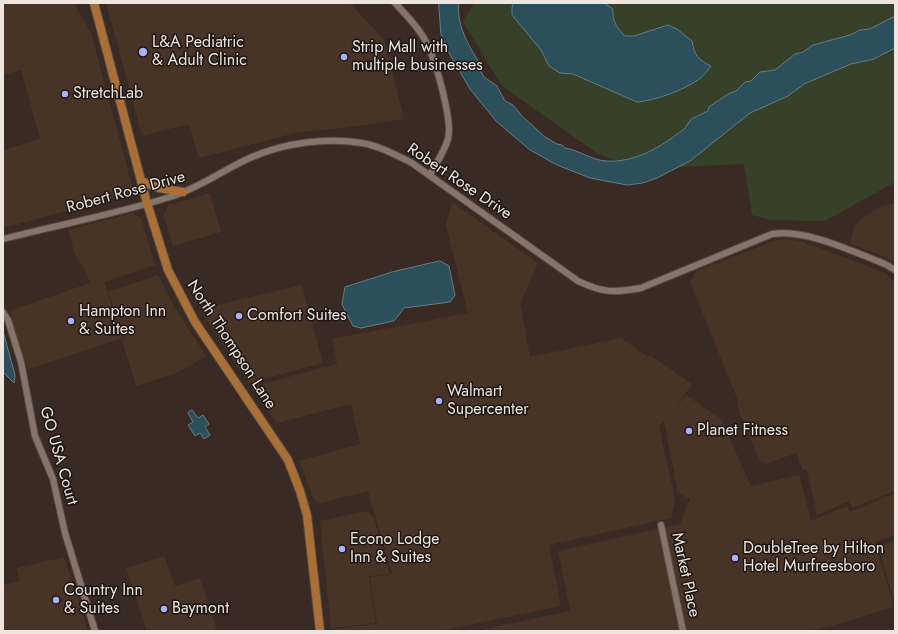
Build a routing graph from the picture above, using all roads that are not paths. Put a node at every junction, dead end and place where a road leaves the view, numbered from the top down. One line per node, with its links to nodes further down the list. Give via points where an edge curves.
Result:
1 (94, 3): 4 (main road, North Thompson Lane)
2 (395, 3): 3 (street, via 427,43 434,61 448,120 448,139)
3 (430, 175): 5 (street, Robert Rose Drive, via 386,151 362,143 336,140 276,149 252,157); 8 (street, Robert Rose Drive, via 578,281 597,290 620,292 641,288 772,234 786,232 801,234 885,264)
4 (141, 181): 5 (main road, via 158,188); 6 (main road, North Thompson Lane)
5 (183, 192): 6 (street, Robert Rose Drive)
6 (147, 203): 7 (street, Robert Rose Drive); 12 (main road, North Thompson Lane, via 168,270 180,295 195,322 288,460 307,515)
7 (3, 239)
8 (895, 270)
9 (3, 312): 11 (street, GO USA Court, via 21,362 35,436 53,479 65,533)
10 (660, 525): 13 (street, Market Place)
11 (95, 631)
12 (320, 631)
13 (683, 631)

